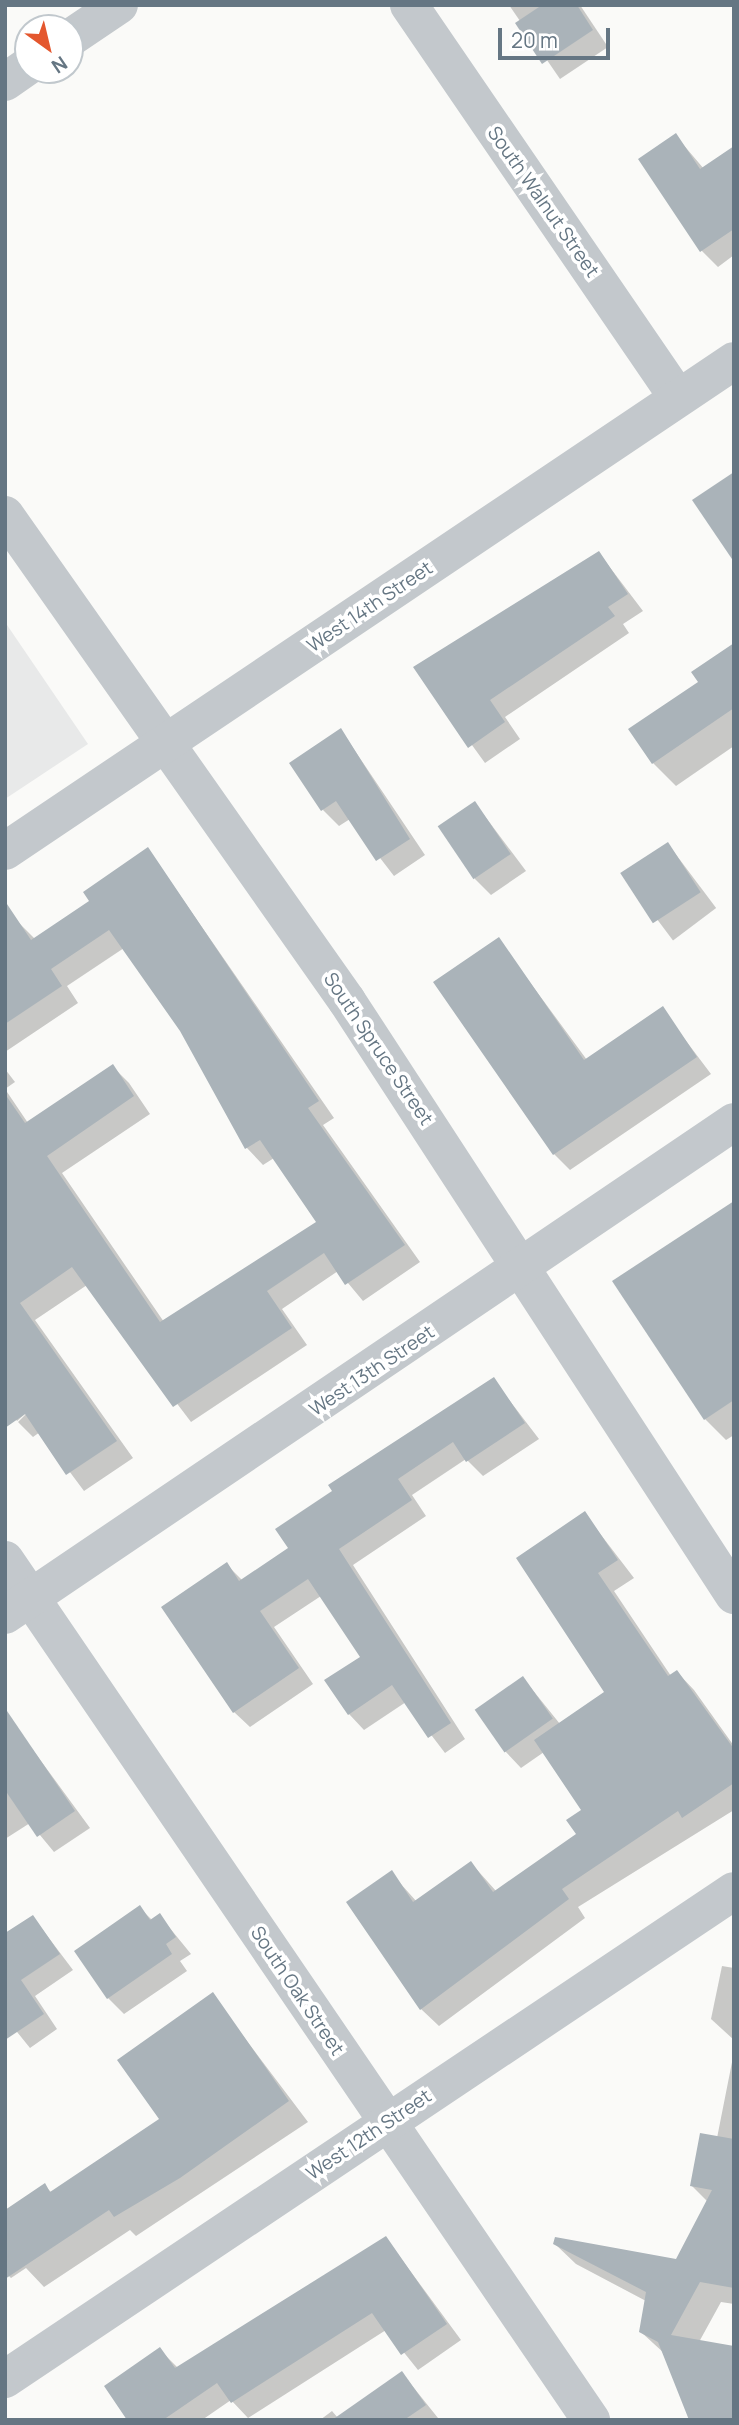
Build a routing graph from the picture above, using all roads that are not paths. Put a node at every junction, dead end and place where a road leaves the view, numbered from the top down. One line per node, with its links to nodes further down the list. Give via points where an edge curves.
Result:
1 (119, 5): 3 (street)
2 (409, 5): 5 (street, South Walnut Street)
3 (84, 29)
4 (734, 361): 5 (street, West 14th Street)
5 (678, 398): 7 (street, West 14th Street)
6 (5, 515): 7 (street, South Spruce Street)
7 (164, 746): 8 (street, West 14th Street); 10 (street, South Spruce Street, via 347,1001)
8 (5, 851)
9 (734, 1122): 10 (street, West 13th Street)
10 (524, 1269): 12 (street, South Spruce Street); 13 (street, West 13th Street)
11 (5, 1560): 13 (street, South Oak Street)
12 (734, 1595)
13 (18, 1606): 15 (street, South Oak Street)
14 (734, 1891): 15 (street, West 12th Street)
15 (386, 2124): 16 (street, West 12th Street); 17 (street, South Oak Street)
16 (5, 2379)
17 (591, 2420)

